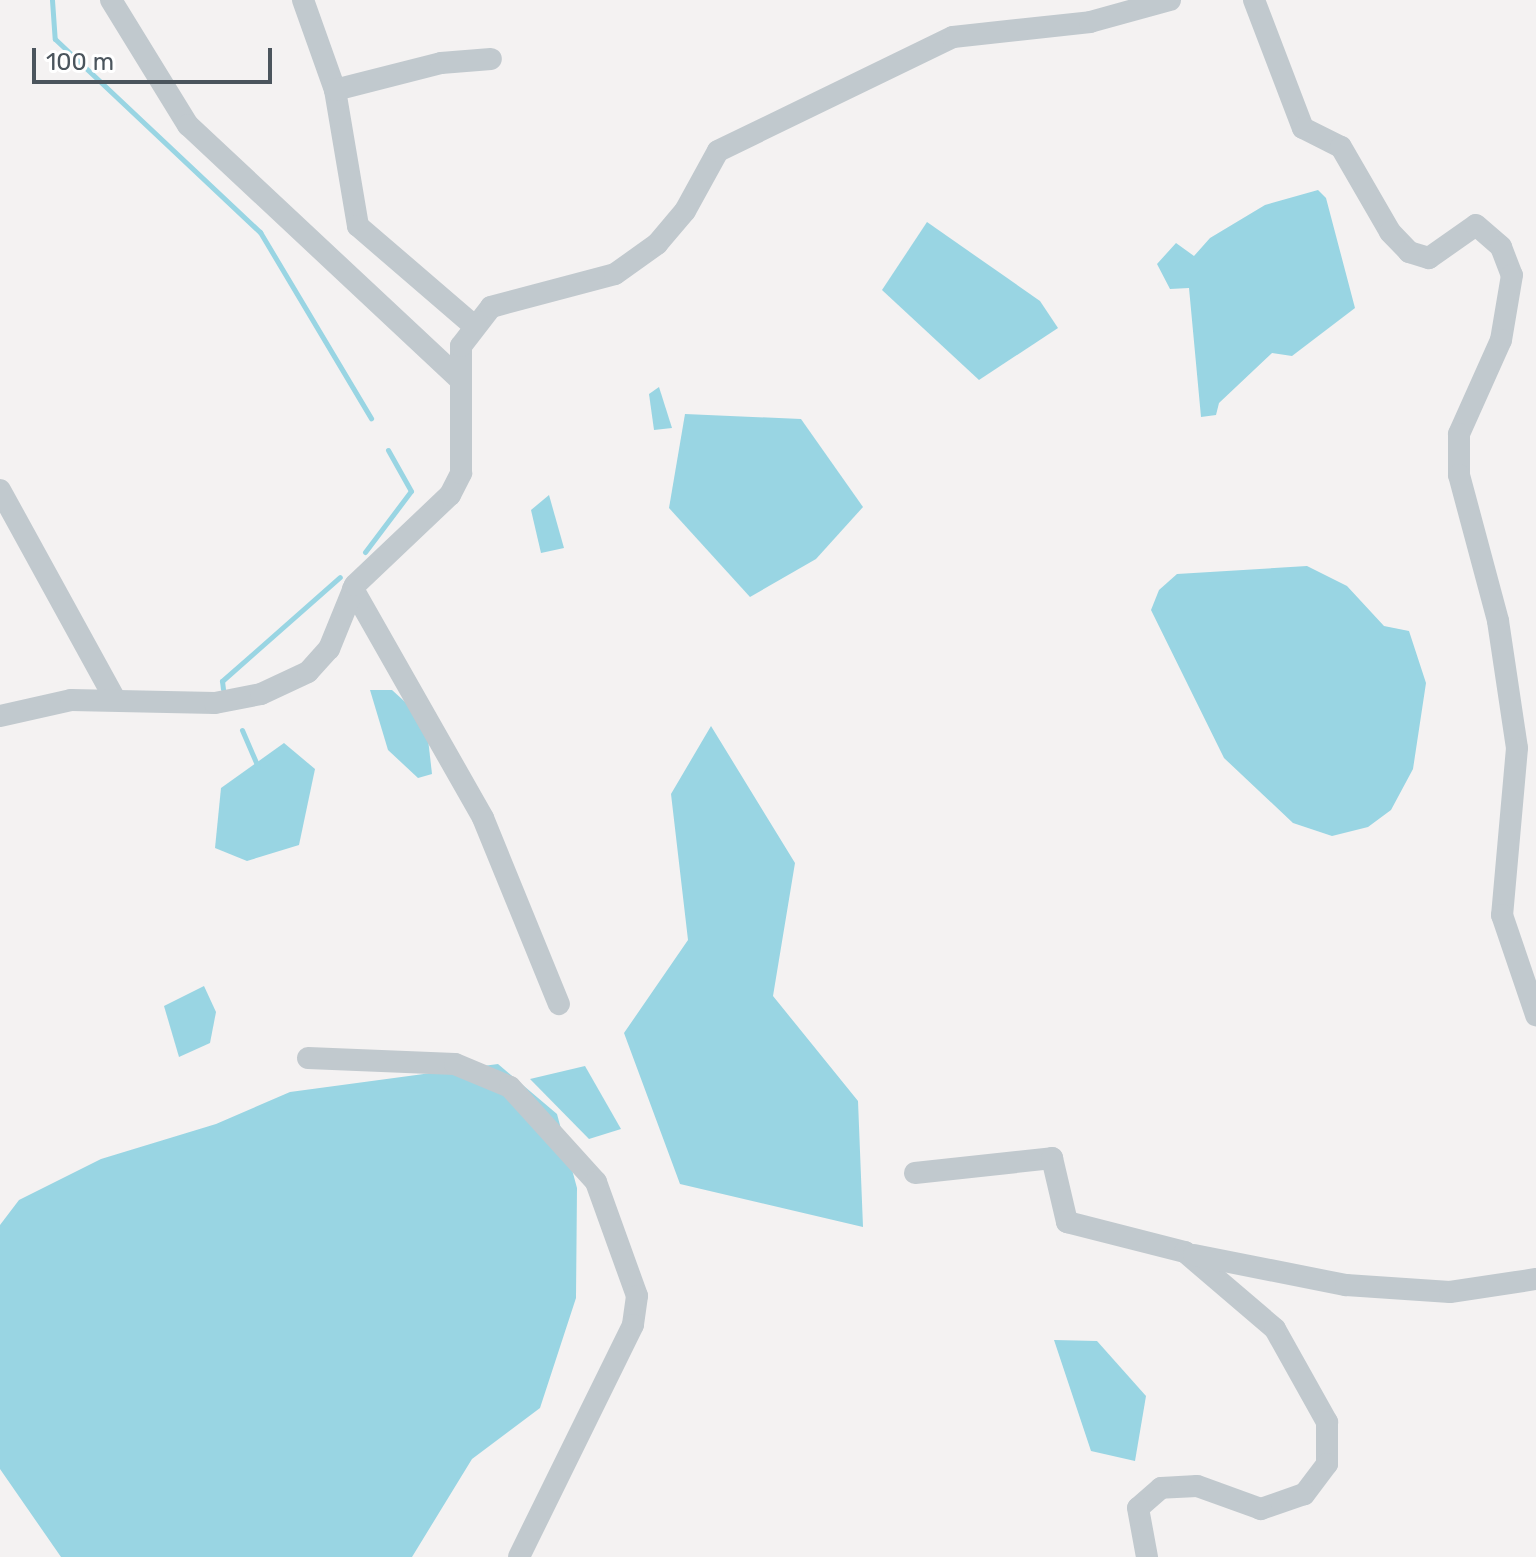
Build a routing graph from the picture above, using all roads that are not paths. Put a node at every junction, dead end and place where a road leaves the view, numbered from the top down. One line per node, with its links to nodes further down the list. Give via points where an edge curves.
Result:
1 (111, 0): 8 (street, via 188,125)
2 (303, 0): 6 (street)
3 (1170, 0): 7 (street, via 1090,22 953,37 718,151 676,222 615,274 573,290 516,297 491,307)
4 (1254, 0): 14 (street, via 1303,128 1341,147 1390,232 1409,252 1429,258 1476,225 1501,247 1512,275 1501,340 1459,434 1459,475 1498,621 1517,748 1502,915)
5 (491, 59): 6 (street, via 441,63)
6 (335, 90): 7 (street, via 358,226)
7 (472, 324): 8 (street)
8 (457, 377): 10 (street, via 461,473 450,495 377,558)
9 (0, 490): 11 (street)
10 (353, 589): 11 (street, via 329,649 308,672 261,694 215,703); 13 (street, via 483,818)
11 (115, 699): 12 (street, via 71,700)
12 (0, 716)
13 (559, 1004)
14 (1536, 1015)
15 (308, 1058): 19 (street, via 455,1064 510,1087 596,1182 637,1296 633,1325)
16 (915, 1173): 17 (street, via 1052,1158 1067,1222)
17 (1185, 1252): 18 (street, via 1346,1285 1450,1292); 20 (street, via 1275,1329 1327,1422 1327,1464 1304,1494 1261,1509 1197,1486 1161,1488 1138,1508)
18 (1536, 1279)
19 (519, 1557)
20 (1147, 1557)

